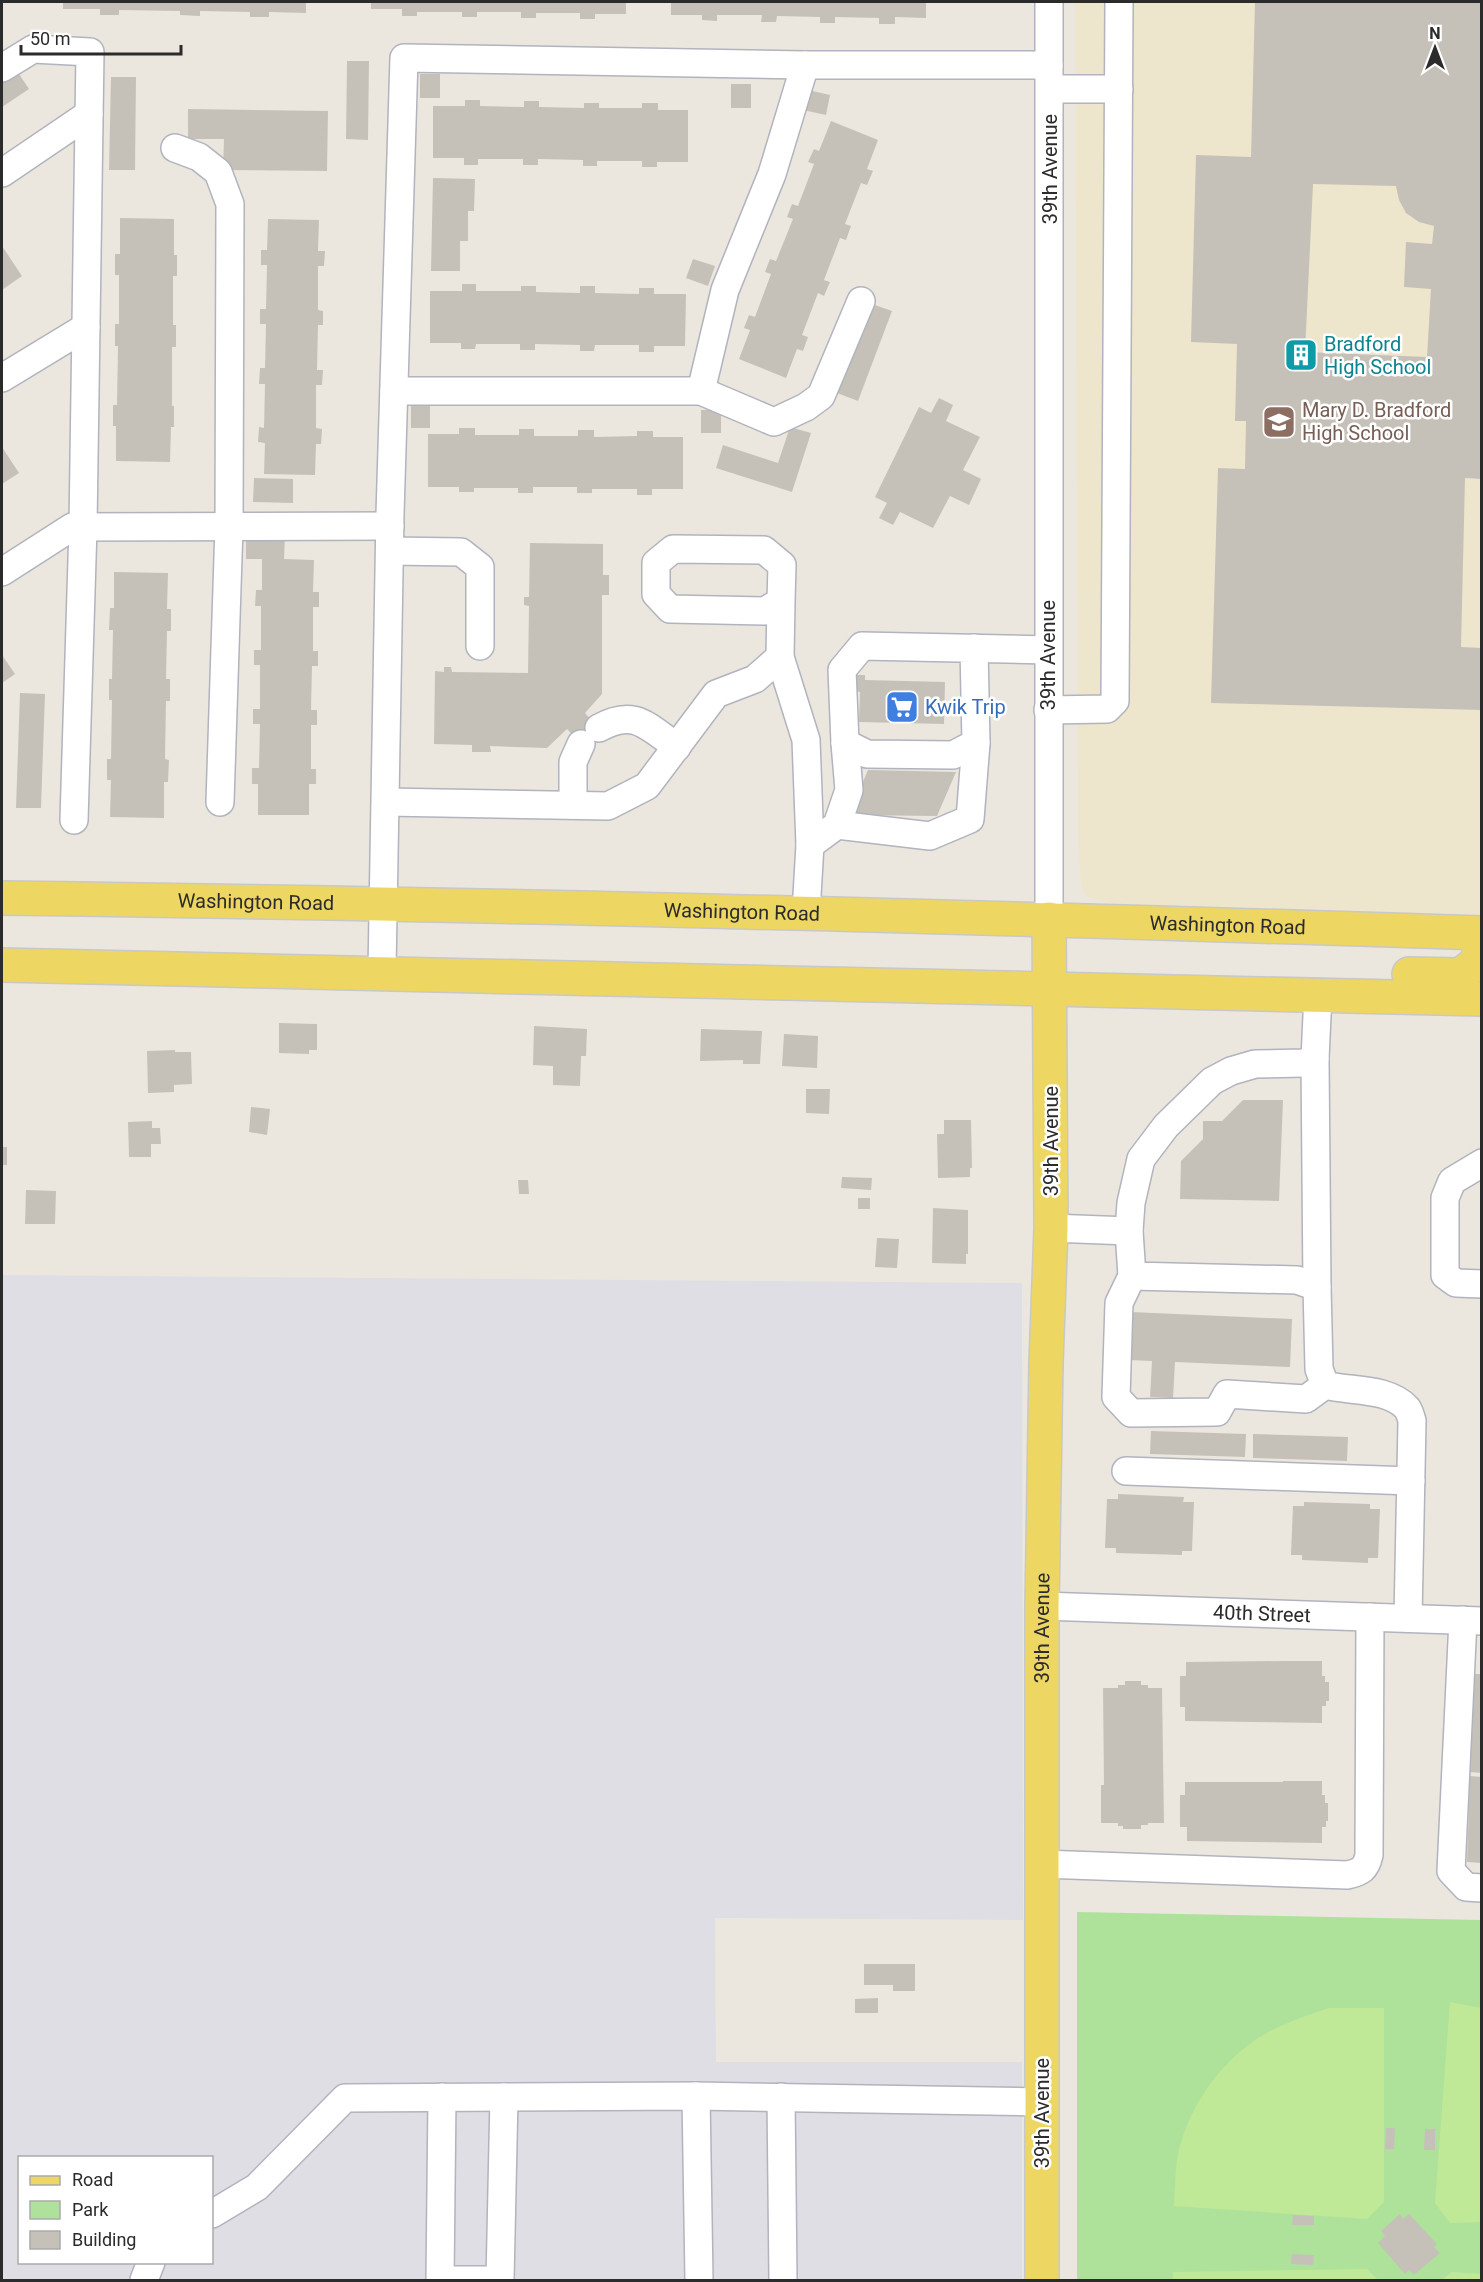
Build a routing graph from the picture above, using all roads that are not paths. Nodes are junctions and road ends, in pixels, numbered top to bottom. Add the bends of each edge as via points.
1 (1049, 2) edge
2 (1119, 2) edge
3 (805, 65) junction
4 (2, 68) edge
5 (1050, 77) junction
6 (1119, 89) junction
7 (89, 114) junction
8 (175, 148) dead end
9 (2, 173) edge
10 (861, 301) dead end
11 (86, 327) junction
12 (2, 378) edge
13 (394, 391) junction
14 (701, 391) junction
15 (229, 526) junction
16 (83, 527) junction
17 (390, 538) junction
18 (2, 572) edge
19 (780, 601) dead end
20 (480, 645) dead end
21 (974, 648) junction
22 (1048, 650) junction
23 (780, 657) junction
24 (1048, 710) junction
25 (845, 743) junction
26 (976, 743) junction
27 (677, 747) junction
28 (220, 802) dead end
29 (386, 802) junction
30 (573, 806) junction
31 (74, 820) dead end
32 (837, 825) junction
33 (810, 845) junction
34 (2, 897) edge
35 (385, 903) junction
36 (806, 912) junction
37 (1049, 919) junction
38 (1480, 933) edge
39 (2, 965) edge
40 (382, 971) junction
41 (1051, 986) junction
42 (1307, 994) junction
43 (1482, 999) edge
44 (1315, 1059) junction
45 (1482, 1163) edge
46 (1051, 1228) junction
47 (1129, 1231) junction
48 (1132, 1276) junction
49 (1482, 1284) edge
50 (1317, 1287) junction
51 (1325, 1385) junction
52 (1126, 1471) dead end
53 (1411, 1481) junction
54 (1042, 1606) junction
55 (1370, 1617) junction
56 (1408, 1618) junction
57 (1472, 1620) edge
58 (1042, 1864) junction
59 (1482, 1888) edge
60 (696, 2096) junction
61 (442, 2097) junction
62 (504, 2097) junction
63 (780, 2097) junction
64 (1042, 2102) junction
65 (213, 2213) edge
66 (151, 2264) edge
67 (144, 2280) edge
68 (699, 2280) edge
69 (783, 2280) edge
70 (1042, 2280) edge

1 - 5 street, 39th Avenue
2 - 6 street
3 - 5 street
3 - 13 street via 404,58
3 - 14 street via 772,174 725,290
4 - 7 street via 33,49 90,52
5 - 6 street
5 - 22 street, 39th Avenue
6 - 24 street via 1115,701 1107,709
7 - 9 street
7 - 11 street
8 - 15 street via 199,157 218,172 230,204
10 - 14 street via 821,396 806,407 774,422
11 - 12 street
11 - 16 street
13 - 14 street
13 - 17 street
15 - 16 street
15 - 17 street
15 - 28 street
16 - 18 street via 72,527
16 - 31 street
17 - 20 street via 461,552 480,567
17 - 29 street
19 - 23 street
21 - 22 street
21 - 25 street via 862,646 842,670
21 - 26 street
22 - 24 street, 39th Avenue
23 - 27 street via 755,679 716,694
23 - 33 street via 806,740
24 - 37 street, 39th Avenue
25 - 26 street via 867,754 954,755
25 - 32 street via 849,790
26 - 32 street via 970,819 930,836
27 - 30 street via 647,786 608,806
27 - 30 street via 639,721 612,720 590,736 573,762
29 - 30 street
29 - 35 street
32 - 33 street
33 - 36 street
34 - 35 main road, Washington Road
35 - 36 main road, Washington Road
35 - 40 street
36 - 37 main road, Washington Road
37 - 38 main road, Washington Road
37 - 41 main road, 39th Avenue
38 - 42 main road via 1479,960 1461,975 1349,974
39 - 40 main road
40 - 41 main road
41 - 42 main road
41 - 46 main road, 39th Avenue
42 - 43 main road
42 - 44 street
44 - 47 street via 1256,1064 1212,1081 1166,1126 1141,1159
44 - 50 street
45 - 49 street via 1452,1181 1445,1198 1444,1275 1456,1283
46 - 47 street
46 - 54 main road, 39th Avenue
47 - 48 street
48 - 50 street via 1297,1280
48 - 51 street via 1119,1303 1116,1397 1131,1413 1218,1412 1227,1394 1306,1399
50 - 51 street via 1319,1370
51 - 53 street via 1375,1392 1407,1409 1412,1421
52 - 53 street
53 - 56 street
54 - 55 street, 40th Street
54 - 58 main road, 39th Avenue
55 - 56 street, 40th Street
55 - 58 street via 1369,1855 1367,1866 1360,1872 1347,1875
56 - 57 street, 40th Street
57 - 59 street via 1451,1871 1466,1887
58 - 64 main road, 39th Avenue
60 - 62 street
60 - 63 street
60 - 68 street
61 - 62 street
61 - 62 street via 440,2280 500,2280
61 - 65 street via 345,2098 257,2187
63 - 64 street
63 - 69 street
64 - 70 main road, 39th Avenue
66 - 67 street

